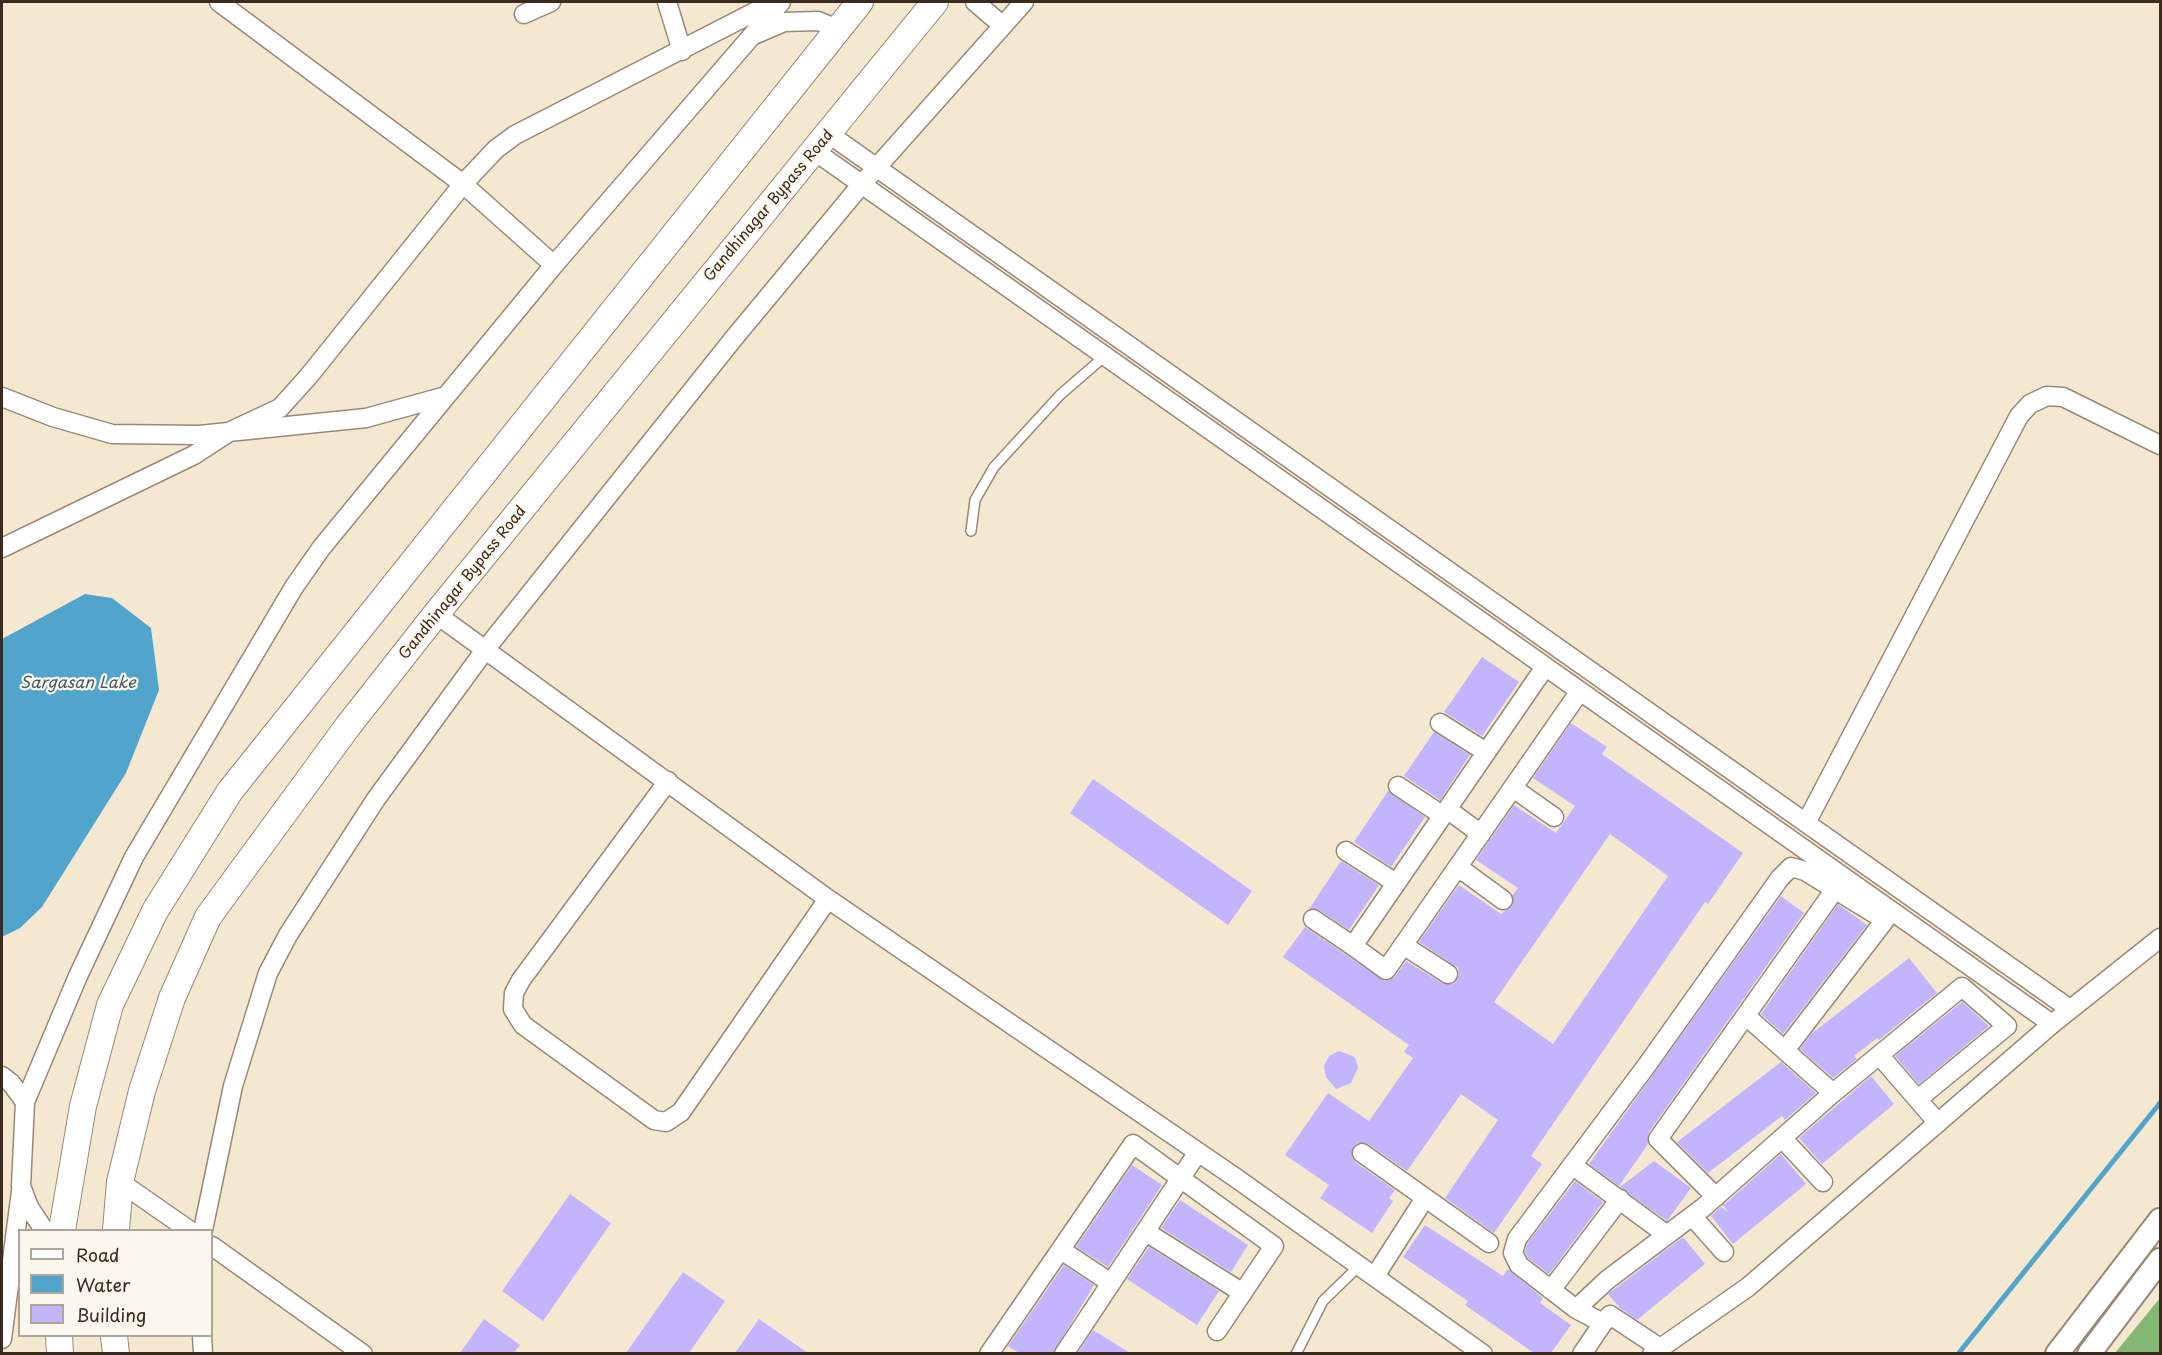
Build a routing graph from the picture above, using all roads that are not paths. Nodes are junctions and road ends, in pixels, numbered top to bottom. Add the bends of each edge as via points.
1 (219, 2) edge
2 (551, 2) edge
3 (667, 2) edge
4 (774, 2) edge
5 (781, 2) edge
6 (860, 2) edge
7 (935, 2) edge
8 (975, 2) edge
9 (1024, 2) edge
10 (524, 14) dead end
11 (1002, 25) junction
12 (838, 29) junction
13 (749, 37) junction
14 (682, 51) junction
15 (821, 142) junction
16 (877, 168) junction
17 (463, 184) junction
18 (861, 185) junction
19 (554, 265) junction
20 (1105, 356) junction
21 (446, 396) junction
22 (2, 397) edge
23 (231, 431) junction
24 (2160, 445) edge
25 (971, 531) dead end
26 (2, 547) edge
27 (436, 614) junction
28 (485, 650) junction
29 (1545, 668) junction
30 (1580, 691) junction
31 (1440, 723) dead end
32 (1486, 752) junction
33 (668, 781) junction
34 (1398, 786) dead end
35 (1513, 788) junction
36 (1444, 812) junction
37 (1554, 817) dead end
38 (1806, 824) junction
39 (1480, 834) junction
40 (1346, 851) dead end
41 (1458, 867) junction
42 (1396, 883) junction
43 (1839, 884) junction
44 (828, 899) junction
45 (1503, 900) dead end
46 (1313, 919) dead end
47 (2160, 938) edge
48 (1403, 945) junction
49 (1353, 946) junction
50 (1448, 974) dead end
51 (2070, 1009) junction
52 (1746, 1016) junction
53 (2052, 1024) junction
54 (1786, 1049) junction
55 (1880, 1056) junction
56 (2, 1076) edge
57 (1833, 1092) junction
58 (1918, 1099) junction
59 (25, 1102) junction
60 (1938, 1123) junction
61 (1782, 1138) junction
62 (1198, 1152) junction
63 (1362, 1153) dead end
64 (1572, 1165) junction
65 (1180, 1179) junction
66 (120, 1182) junction
67 (1822, 1182) dead end
68 (21, 1186) junction
69 (1716, 1197) junction
70 (1425, 1198) junction
71 (1620, 1199) junction
72 (1692, 1216) junction
73 (2160, 1220) edge
74 (43, 1229) edge
75 (62, 1229) edge
76 (117, 1229) edge
77 (188, 1229) edge
78 (203, 1229) edge
79 (1146, 1232) junction
80 (1667, 1235) junction
81 (1489, 1243) dead end
82 (213, 1247) edge
83 (1061, 1250) junction
84 (1724, 1252) dead end
85 (2160, 1260) edge
86 (1368, 1270) junction
87 (1112, 1282) junction
88 (1551, 1290) junction
89 (1243, 1293) junction
90 (1576, 1309) junction
91 (1603, 1323) junction
92 (1217, 1331) dead end
93 (59, 1337) edge
94 (114, 1337) edge
95 (202, 1337) edge
96 (2, 1339) edge
97 (1656, 1351) edge
98 (60, 1353) edge
99 (116, 1353) edge
100 (203, 1353) edge
101 (363, 1353) edge
102 (989, 1353) edge
103 (1064, 1353) edge
104 (1296, 1353) edge
105 (1483, 1353) edge
106 (1582, 1353) edge
107 (2057, 1353) edge
108 (2089, 1353) edge

1 - 17 street
2 - 10 street
3 - 14 street
4 - 14 street
5 - 13 street
6 - 12 main road
7 - 15 main road, Gandhinagar Bypass Road
8 - 11 street
9 - 11 street
11 - 16 street
12 - 13 street via 818,21 784,22
12 - 75 main road via 230,791 155,911 110,1005 83,1106
13 - 19 street
14 - 17 street via 515,135
15 - 16 street
15 - 18 street
15 - 27 main road, Gandhinagar Bypass Road
16 - 18 street
16 - 38 street
17 - 19 street
17 - 23 street via 301,385 279,408
18 - 20 street
18 - 28 street
19 - 21 street
20 - 25 lane via 1060,395 994,467 975,500
20 - 29 street
21 - 23 street via 366,418
21 - 59 street via 322,547 288,597 135,857 78,976
22 - 23 street via 112,434 199,435
23 - 26 street via 194,455
24 - 38 street via 2063,397 2047,396 2030,404 2019,416
27 - 28 street
27 - 66 main road, Gandhinagar Bypass Road via 208,917 169,1009 142,1091
28 - 33 street
28 - 78 street via 376,799 288,935 268,973 233,1086
29 - 30 street
29 - 32 street
30 - 35 street
30 - 43 street
31 - 32 street
32 - 36 street
33 - 44 street
33 - 44 street via 521,980 514,993 513,1009 523,1025 654,1120 666,1122 681,1112
34 - 36 street
35 - 37 street
35 - 39 street
36 - 39 street
36 - 42 street
38 - 51 street
39 - 41 street
40 - 42 street
41 - 45 street
41 - 48 street
42 - 49 street
43 - 52 street
43 - 53 street
43 - 54 street via 1885,920
43 - 64 street via 1791,867 1780,878
44 - 62 street
46 - 49 street
47 - 51 street
48 - 49 street via 1386,970
48 - 50 street
51 - 53 street
52 - 54 street
52 - 69 street via 1658,1139
53 - 60 street
54 - 57 street
55 - 57 street
55 - 58 street
55 - 58 street via 1962,987 2007,1026
56 - 59 street
57 - 61 street
58 - 60 street
59 - 68 street
60 - 97 street via 1748,1287
61 - 67 street
61 - 69 street
62 - 65 street
62 - 86 street
63 - 70 street
64 - 71 street
64 - 88 street via 1517,1239 1513,1253 1519,1265
65 - 79 street
65 - 83 street via 1133,1144
65 - 89 street via 1274,1246
66 - 76 main road, Gandhinagar Bypass Road
66 - 77 street
68 - 74 street via 28,1207
68 - 96 street
69 - 72 street
70 - 81 street
70 - 86 street
71 - 80 street
71 - 88 street
72 - 80 street
72 - 84 street
73 - 107 street
79 - 87 street
79 - 89 street
80 - 90 street
82 - 101 street
83 - 87 street
83 - 102 street
85 - 108 street
86 - 104 lane via 1323,1301
86 - 105 street
87 - 103 street
88 - 90 street
89 - 92 street
90 - 91 street
91 - 97 street via 1610,1315
91 - 106 street
93 - 98 main road
94 - 99 main road
95 - 100 street

